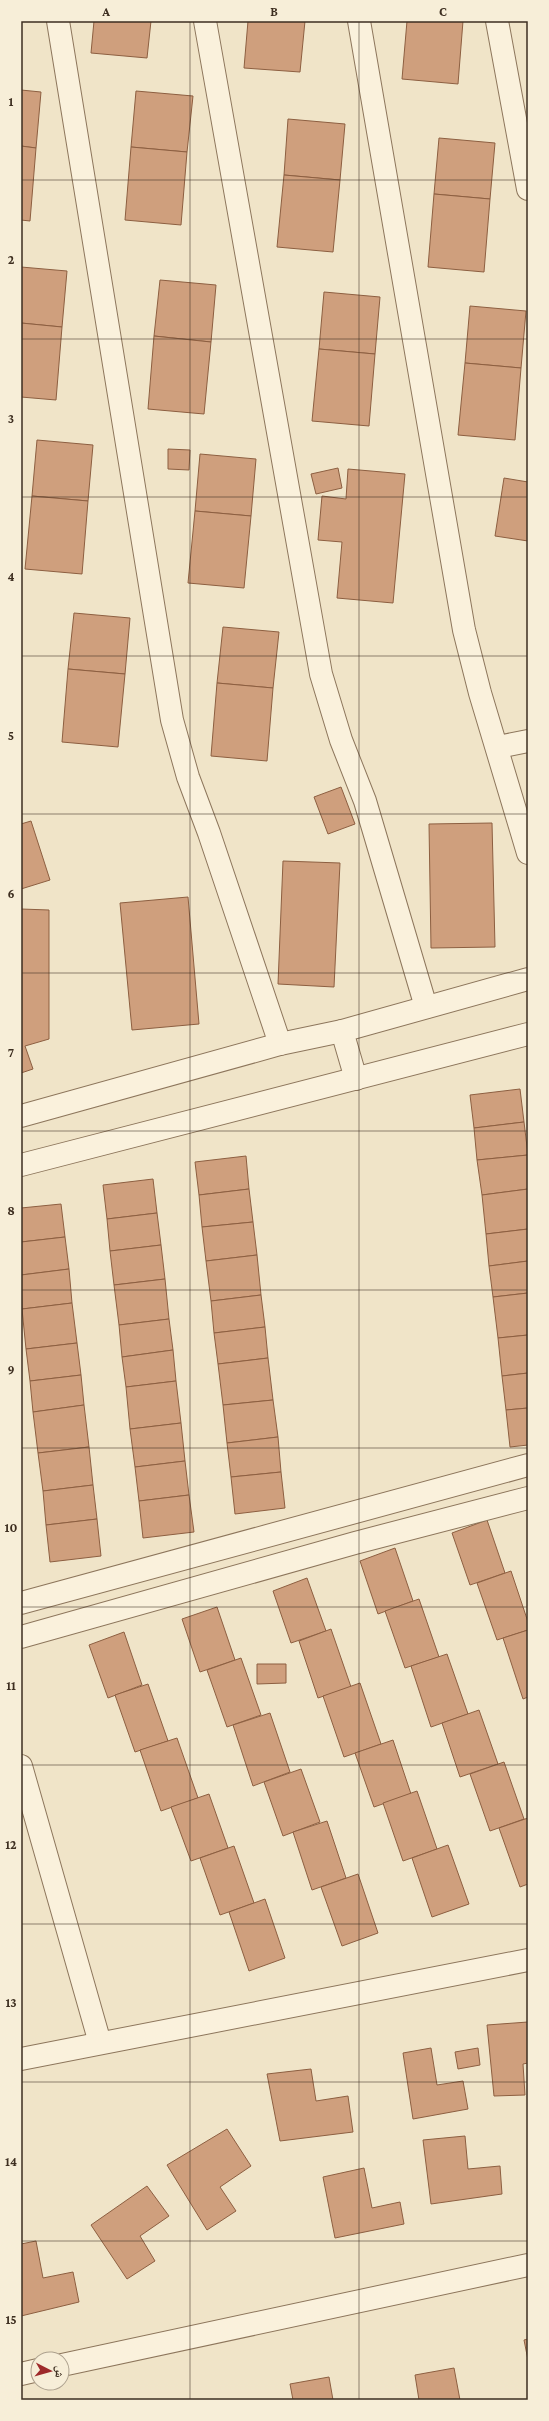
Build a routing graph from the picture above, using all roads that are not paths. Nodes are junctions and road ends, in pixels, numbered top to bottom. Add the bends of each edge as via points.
1 (58, 21) edge
2 (205, 21) edge
3 (359, 21) edge
4 (497, 21) edge
5 (528, 189) edge
6 (528, 741) edge
7 (498, 747) junction
8 (528, 852) edge
9 (528, 978) edge
10 (426, 1006) junction
11 (342, 1031) junction
12 (528, 1034) edge
13 (280, 1044) junction
14 (356, 1079) junction
15 (21, 1116) edge
16 (21, 1166) edge
17 (528, 1465) edge
18 (528, 1498) edge
19 (347, 1512) junction
20 (355, 1543) junction
21 (21, 1603) edge
22 (21, 1637) edge
23 (21, 1766) edge
24 (528, 1960) edge
25 (100, 2043) junction
26 (21, 2059) edge
27 (528, 2265) edge
28 (70, 2363) edge

1 - 13 street via 172,720 188,778
2 - 10 street via 321,674 341,740 365,801
3 - 7 street via 464,630 480,693
4 - 5 street
6 - 7 street
7 - 8 street
9 - 10 street
10 - 11 street
11 - 13 street
11 - 14 street
12 - 14 street
13 - 15 street
14 - 16 street
17 - 19 street
18 - 20 street
19 - 20 street
19 - 21 street
20 - 22 street
23 - 25 street
24 - 25 street
25 - 26 street
27 - 28 street

